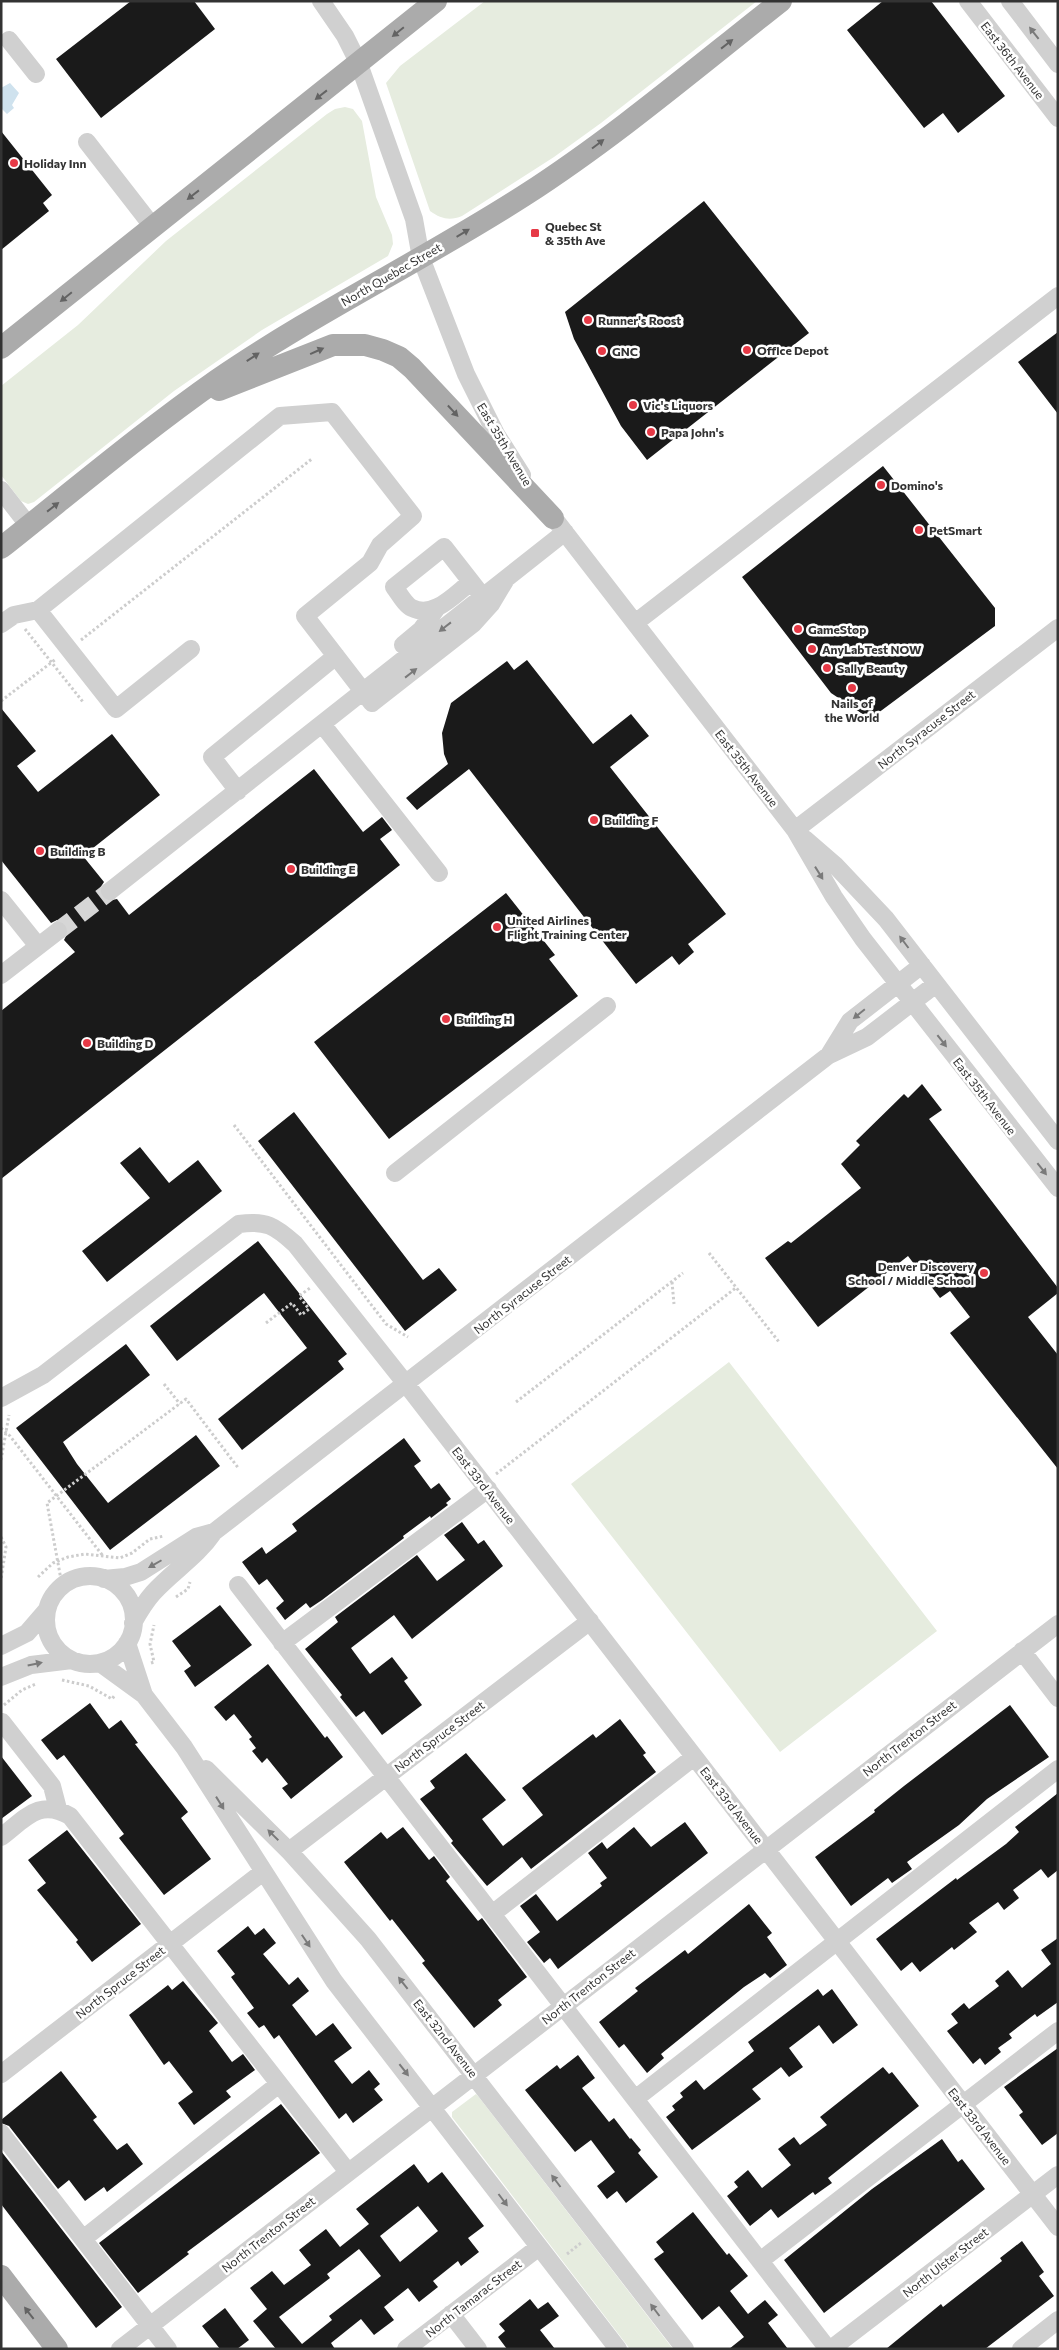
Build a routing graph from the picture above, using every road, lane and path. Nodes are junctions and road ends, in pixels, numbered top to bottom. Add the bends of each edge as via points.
1 (321, 1) edge
2 (436, 1) edge
3 (781, 1) edge
4 (968, 1) edge
5 (1010, 1) edge
6 (9, 40) dead end
7 (359, 64) junction
8 (1058, 64) edge
9 (36, 74) dead end
10 (1058, 118) edge
11 (87, 142) dead end
12 (153, 227) junction
13 (421, 258) junction
14 (1058, 296) edge
15 (1, 348) edge
16 (190, 400) junction
17 (313, 458) dead end
18 (1, 490) edge
19 (559, 525) junction
20 (29, 526) junction
21 (1, 548) edge
22 (506, 579) junction
23 (471, 582) junction
24 (483, 597) junction
25 (436, 609) junction
26 (38, 610) junction
27 (8, 619) edge
28 (635, 623) junction
29 (1058, 628) edge
30 (191, 649) dead end
31 (69, 650) junction
32 (336, 656) junction
33 (51, 663) junction
34 (364, 692) junction
35 (1, 701) edge
36 (83, 702) dead end
37 (322, 724) junction
38 (238, 790) junction
39 (795, 830) junction
40 (438, 873) dead end
41 (110, 891) tunnel mouth
42 (1, 900) edge
43 (58, 931) tunnel mouth
44 (38, 946) junction
45 (922, 965) junction
46 (1, 975) edge
47 (898, 984) junction
48 (936, 984) junction
49 (912, 1002) junction
50 (607, 1006) dead end
51 (829, 1055) junction
52 (234, 1125) dead end
53 (1058, 1141) edge
54 (395, 1172) dead end
55 (1058, 1188) edge
56 (710, 1253) dead end
57 (683, 1273) dead end
58 (322, 1278) junction
59 (672, 1282) junction
60 (737, 1287) junction
61 (674, 1304) dead end
62 (266, 1323) dead end
63 (408, 1337) dead end
64 (779, 1342) dead end
65 (164, 1384) dead end
66 (406, 1384) junction
67 (1, 1398) edge
68 (516, 1402) dead end
69 (180, 1404) junction
70 (9, 1415) dead end
71 (1, 1428) edge
72 (6, 1431) junction
73 (1, 1460) edge
74 (239, 1469) dead end
75 (485, 1486) junction
76 (56, 1496) junction
77 (214, 1532) junction
78 (1, 1537) edge
79 (150, 1539) dead end
80 (104, 1556) junction
81 (57, 1562) junction
82 (38, 1577) dead end
83 (1, 1579) edge
84 (104, 1579) junction
85 (62, 1585) junction
86 (238, 1586) dead end
87 (188, 1589) dead end
88 (172, 1600) dead end
89 (46, 1611) junction
90 (590, 1622) junction
91 (134, 1623) junction
92 (155, 1623) dead end
93 (1058, 1624) edge
94 (127, 1643) junction
95 (282, 1643) junction
96 (1, 1646) edge
97 (1022, 1651) junction
98 (72, 1660) junction
99 (100, 1663) junction
100 (144, 1667) dead end
101 (1, 1677) edge
102 (57, 1681) dead end
103 (41, 1682) dead end
104 (120, 1689) dead end
105 (144, 1695) junction
106 (1058, 1698) edge
107 (2, 1714) edge
108 (184, 1747) junction
109 (694, 1757) junction
110 (1058, 1769) edge
111 (386, 1777) junction
112 (58, 1810) junction
113 (1, 1837) edge
114 (766, 1849) junction
115 (289, 1851) junction
116 (263, 1872) junction
117 (492, 1914) junction
118 (837, 1941) junction
119 (170, 1944) junction
120 (563, 2006) junction
121 (1058, 2031) edge
122 (1, 2074) edge
123 (474, 2074) junction
124 (279, 2084) junction
125 (635, 2099) junction
126 (963, 2104) junction
127 (432, 2107) junction
128 (1, 2133) edge
129 (348, 2172) junction
130 (1058, 2175) edge
131 (1032, 2194) junction
132 (1058, 2227) edge
133 (84, 2239) junction
134 (587, 2239) dead end
135 (539, 2247) junction
136 (562, 2258) dead end
137 (760, 2261) junction
138 (1, 2276) edge
139 (451, 2314) junction
140 (1058, 2320) edge
141 (150, 2325) junction
142 (58, 2349) edge
143 (120, 2349) edge
144 (168, 2349) edge
145 (406, 2349) edge
146 (478, 2349) edge
147 (618, 2349) edge
148 (684, 2349) edge
149 (830, 2349) edge
150 (1021, 2349) edge

1 - 7 street, East 35th Avenue
2 -> 7 main road
13 -> 3 main road, North Quebec Street via 573,162
4 - 10 street, East 36th Avenue
8 -> 5 street
6 - 9 street
7 -> 12 main road
7 - 13 street, East 35th Avenue via 414,219
11 - 12 street
12 -> 15 main road
16 -> 13 main road, North Quebec Street via 295,330
13 - 19 street, East 35th Avenue via 448,331 483,409 512,460
14 - 28 street
16 -> 19 main road via 333,345 365,345 383,350 412,368
20 -> 16 main road, North Quebec Street
17 - 31 path
18 - 20 street
19 - 22 street
19 - 28 street, East 35th Avenue
20 - 21 main road, North Quebec Street
22 - 24 street
34 -> 22 street via 474,624
23 - 24 street
23 - 25 street
23 - 25 street via 444,547 394,587 410,608 422,611
24 -> 34 street
25 - 34 street
26 - 27 street
26 - 31 street
26 - 32 street via 280,416 332,412 413,516 380,545 370,563 305,616
27 - 33 path
28 - 39 street, East 35th Avenue
29 - 39 street, North Syracuse Street
30 - 31 street via 116,709
31 - 33 path
32 - 34 street
32 - 38 street via 212,757
33 - 35 path
33 - 36 path
34 - 37 street
37 - 38 street
37 - 40 street
38 - 41 street
45 -> 39 street, East 35th Avenue via 860,891
39 -> 47 street, East 35th Avenue via 834,897
42 - 44 street
43 - 44 street
44 - 46 street
45 - 47 street, North Syracuse Street
45 - 48 street, East 35th Avenue
47 - 49 street, East 35th Avenue
47 -> 51 street, North Syracuse Street via 850,1021
48 - 49 street, North Syracuse Street
48 - 53 street, East 35th Avenue
49 - 51 street, North Syracuse Street via 867,1037
49 -> 55 street, East 35th Avenue
50 - 54 street
51 - 66 street, North Syracuse Street
52 - 63 path via 386,1324
56 - 60 path
57 - 59 path
58 - 62 path via 299,1296 309,1308 301,1315 292,1303
58 - 66 street, East 33rd Avenue
58 - 67 street, East 33rd Avenue via 278,1228 258,1221 239,1224 43,1375
59 - 61 path
59 - 68 path
60 - 64 path
60 - 75 path
65 - 69 path
66 - 75 street, East 33rd Avenue
66 - 77 street, North Syracuse Street
69 - 74 path via 186,1400
69 - 76 path
70 - 72 path
71 - 72 path
72 - 73 path
72 - 76 path
75 - 90 street, East 33rd Avenue
75 - 95 street
76 - 80 path
76 - 81 path via 47,1504
77 -> 84 street, North Syracuse Street via 196,1537 141,1572
77 - 91 street, North Syracuse Street via 202,1549 154,1591
78 - 83 path via 6,1547
79 - 80 path via 120,1558
80 - 81 path via 85,1554
81 - 82 path
81 - 85 path
84 - 85 street via 90,1576 75,1578
84 - 91 street via 126,1596
85 - 89 street
86 - 95 street
87 - 88 path
89 - 96 street via 27,1633
89 - 98 street via 50,1640
90 - 109 street, East 33rd Avenue
90 - 111 street, North Spruce Street
91 - 94 street
92 - 100 path via 150,1644 154,1662
93 - 97 street, North Trenton Street
94 - 99 street via 112,1658
94 - 105 street, East 32nd Avenue
95 - 111 street
97 - 106 street
97 - 114 street, North Trenton Street
98 - 99 street
101 -> 98 street via 27,1666
99 - 105 street, East 32nd Avenue
102 - 104 path via 89,1686 112,1699
103 - 107 path via 22,1690
105 - 108 street, East 32nd Avenue
107 - 112 street via 52,1786
115 -> 108 street, East 32nd Avenue
108 -> 116 street, East 32nd Avenue
109 - 114 street, East 33rd Avenue
109 - 117 street
110 - 118 street
111 - 115 street, North Spruce Street
111 - 117 street
112 - 113 street via 44,1808
112 - 119 street via 70,1816
114 - 118 street, East 33rd Avenue
114 - 120 street, North Trenton Street
123 -> 115 street, East 32nd Avenue via 368,1939
116 - 119 street, North Spruce Street
116 -> 127 street, East 32nd Avenue via 334,1981
117 - 120 street
118 - 125 street
118 - 126 street, East 33rd Avenue
119 - 122 street, North Spruce Street
119 - 124 street
120 - 123 street, North Trenton Street
120 - 125 street
121 - 126 street
123 - 127 street, North Trenton Street
148 -> 123 street, East 32nd Avenue
124 - 129 street
124 - 133 street
125 - 137 street
126 - 131 street, East 33rd Avenue
126 - 137 street
127 - 129 street, North Trenton Street
127 -> 135 street, East 32nd Avenue
128 - 133 street
129 - 141 street, North Trenton Street
130 - 131 street, North Ulster Street
131 - 132 street, East 33rd Avenue
131 - 149 street, North Ulster Street
133 - 141 street
134 - 136 path
135 - 139 street, North Tamarac Street
135 - 147 street, East 32nd Avenue
137 - 149 street
142 -> 138 main road
139 - 145 street, North Tamarac Street
139 - 146 street
140 - 150 street
141 - 143 street, North Trenton Street
141 - 144 street

